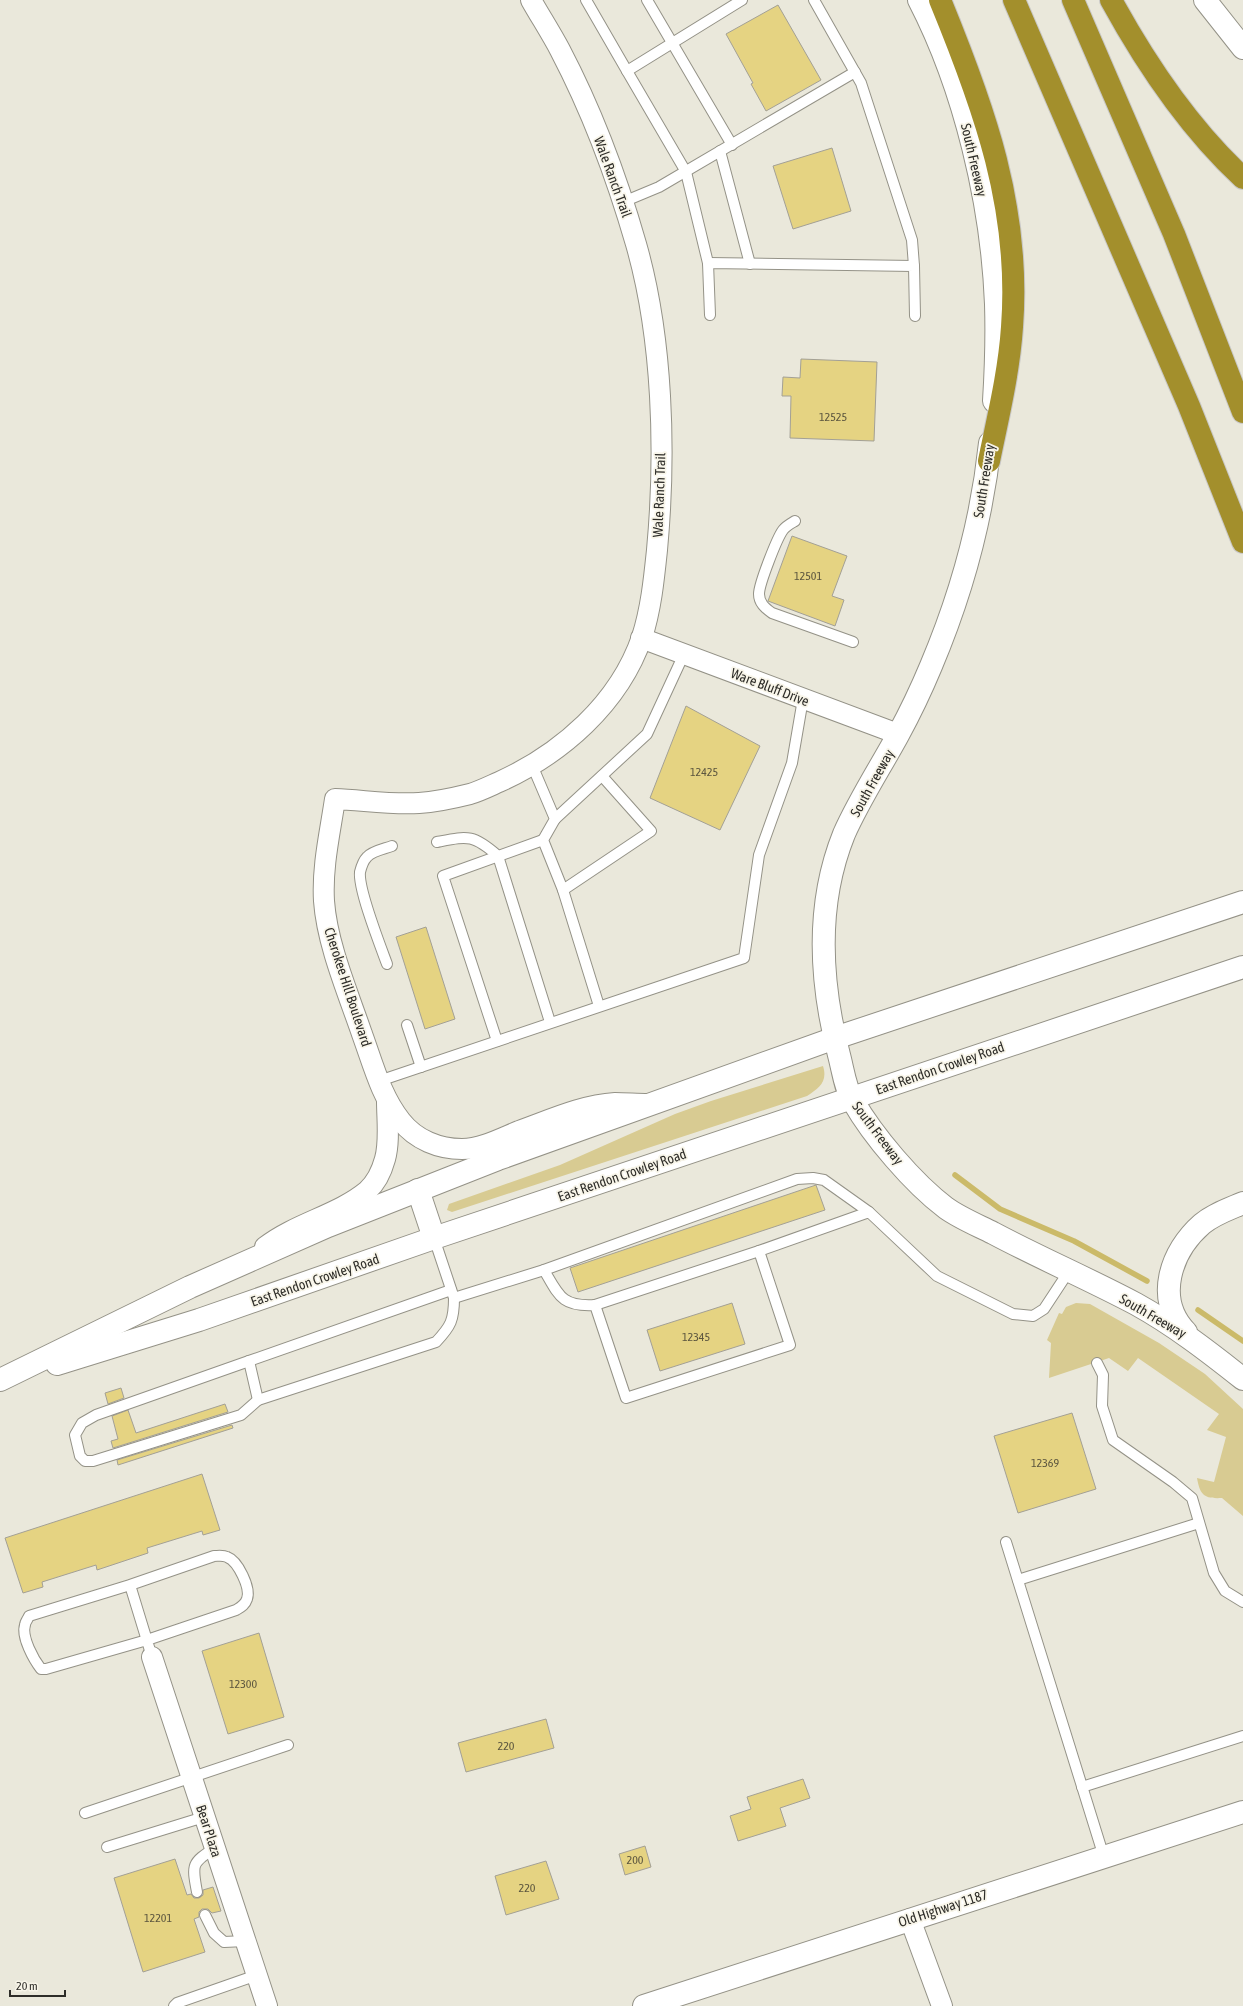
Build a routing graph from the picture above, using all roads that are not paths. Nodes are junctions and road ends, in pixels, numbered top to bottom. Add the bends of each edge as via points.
1 (531, 0) edge
2 (586, 0) edge
3 (647, 0) edge
4 (742, 0) edge
5 (814, 0) edge
6 (918, 0) edge
7 (940, 0) edge
8 (1014, 0) edge
9 (1073, 0) edge
10 (1111, 0) edge
11 (1205, 0) edge
12 (673, 43) junction
13 (1243, 48) edge
14 (627, 71) junction
15 (855, 72) junction
16 (732, 144) junction
17 (720, 151) junction
18 (686, 172) junction
19 (1243, 178) edge
20 (623, 202) junction
21 (708, 263) junction
22 (750, 264) junction
23 (914, 266) junction
24 (710, 315) dead end
25 (915, 316) dead end
26 (1243, 412) edge
27 (989, 461) junction
28 (795, 521) dead end
29 (1243, 542) edge
30 (641, 638) junction
31 (853, 642) dead end
32 (684, 654) junction
33 (803, 699) junction
34 (898, 734) junction
35 (532, 765) junction
36 (602, 776) junction
37 (335, 799) joint
38 (555, 819) junction
39 (543, 840) junction
40 (437, 842) dead end
41 (392, 846) dead end
42 (498, 856) junction
43 (563, 890) junction
44 (1243, 902) edge
45 (386, 964) dead end
46 (1243, 967) edge
47 (599, 1006) junction
48 (550, 1022) junction
49 (407, 1025) dead end
50 (835, 1038) junction
51 (497, 1041) junction
52 (421, 1066) junction
53 (380, 1081) junction
54 (851, 1098) junction
55 (387, 1101) junction
56 (650, 1104) junction
57 (418, 1190) junction
58 (1243, 1203) edge
59 (869, 1212) junction
60 (434, 1238) junction
61 (759, 1251) junction
62 (243, 1263) junction
63 (544, 1270) junction
64 (1069, 1271) junction
65 (453, 1294) junction
66 (595, 1305) junction
67 (1196, 1342) junction
68 (249, 1361) junction
69 (1097, 1363) dead end
70 (1243, 1379) edge
71 (0, 1381) edge
72 (258, 1400) junction
73 (1199, 1523) junction
74 (1006, 1542) dead end
75 (1018, 1580) junction
76 (130, 1585) junction
77 (1243, 1602) edge
78 (149, 1648) junction
79 (1243, 1736) edge
80 (288, 1745) dead end
81 (192, 1777) junction
82 (1082, 1787) junction
83 (1243, 1812) edge
84 (85, 1813) dead end
85 (204, 1817) junction
86 (107, 1847) dead end
87 (215, 1848) junction
88 (1104, 1857) junction
89 (197, 1892) dead end
90 (205, 1915) dead end
91 (910, 1919) junction
92 (246, 1941) junction
93 (257, 1975) junction
94 (174, 2006) edge
95 (267, 2006) edge
96 (644, 2006) edge
97 (942, 2006) edge

1 - 20 street, Wale Ranch Trail via 560,50 589,112
2 - 14 lane
3 - 12 lane
4 - 12 lane
5 - 15 lane
6 - 27 main road, South Freeway via 944,56 964,114 986,219 996,303 994,408
7 - 27 highway via 990,132 1010,236 1013,274 1012,327 1007,371
8 - 29 highway via 1189,406
9 - 26 highway via 1174,234
10 - 19 highway via 1150,64 1190,121
11 - 13 main road
12 - 14 lane
12 - 16 lane
14 - 18 lane
15 - 16 lane
15 - 23 lane via 861,83 912,240
16 - 17 lane
17 - 18 lane
17 - 22 lane
18 - 20 lane
18 - 21 lane
20 - 30 street, Wale Ranch Trail via 637,246 652,314 662,424 659,526 653,592
21 - 22 lane
21 - 24 lane
22 - 23 lane
23 - 25 lane
27 - 34 main road, South Freeway via 972,546 955,603 932,663
28 - 31 lane via 780,535 760,584 760,601 772,613
30 - 32 street, Ware Bluff Drive
30 - 35 street, Wale Ranch Trail via 622,678 598,713 564,743
32 - 33 street, Ware Bluff Drive
32 - 36 lane via 647,734
33 - 34 street, Ware Bluff Drive
33 - 47 lane via 792,763 759,854 744,958
34 - 50 main road, South Freeway via 847,828 832,871 825,906 822,945 824,982
35 - 37 street, Wale Ranch Trail via 472,793 419,803
35 - 38 lane
36 - 38 lane
36 - 43 lane via 651,831
37 - 53 street, Cherokee Hill Boulevard via 323,875 324,903 331,939
38 - 39 lane
39 - 42 lane
39 - 43 lane
40 - 42 lane via 473,838
41 - 45 lane via 367,857 360,870 360,880
42 - 48 lane
42 - 51 lane via 443,876
43 - 47 lane
44 - 50 main road, East Rendon Crowley Road
46 - 54 main road, East Rendon Crowley Road
47 - 48 lane
48 - 51 lane
49 - 52 lane
50 - 54 main road, South Freeway
50 - 56 main road, East Rendon Crowley Road
51 - 52 lane
52 - 53 lane
53 - 55 street, Cherokee Hill Boulevard
54 - 60 main road, East Rendon Crowley Road
54 - 64 main road, South Freeway via 878,1137 918,1184 947,1209
55 - 56 street, Cherokee Hill Boulevard via 402,1123 423,1140 444,1148 465,1149 591,1107 614,1103
55 - 62 street, Cherokee Hill Boulevard via 388,1139 385,1159 380,1174 368,1190 348,1203 284,1234
56 - 57 main road, East Rendon Crowley Road
57 - 60 main road
57 - 62 main road, East Rendon Crowley Road
58 - 67 main road via 1223,1211 1202,1225 1182,1249 1171,1274 1168,1290 1170,1306 1182,1328
59 - 61 lane
59 - 63 lane via 824,1180 797,1179
59 - 64 lane via 937,1276 1013,1314 1032,1316 1039,1313
60 - 65 lane
60 - 71 main road, East Rendon Crowley Road via 199,1320
61 - 66 lane
61 - 66 lane via 790,1345 626,1398
62 - 71 main road, East Rendon Crowley Road
63 - 65 lane
63 - 66 lane via 562,1299 581,1306
64 - 67 main road, South Freeway via 1138,1305
65 - 68 lane
65 - 72 lane via 454,1315 449,1328 436,1342
67 - 70 main road, South Freeway
68 - 72 lane
68 - 72 lane via 96,1415 82,1423 75,1435 77,1448 85,1461 93,1461 241,1415
69 - 73 lane via 1103,1375 1102,1406 1113,1440 1192,1498
73 - 75 lane
73 - 77 lane via 1214,1573 1225,1591
74 - 75 lane
75 - 82 lane
76 - 78 lane
76 - 78 lane via 214,1556 226,1556 240,1570 248,1590 248,1599 243,1606
76 - 78 lane via 29,1616 24,1626 25,1637 41,1669
78 - 81 street, Bear Plaza
79 - 82 lane
80 - 81 lane
81 - 84 lane
81 - 85 street, Bear Plaza
82 - 88 lane
83 - 88 main road, Old Highway 1187
85 - 86 lane
85 - 87 street, Bear Plaza
87 - 89 lane via 201,1856 193,1871
87 - 92 street, Bear Plaza
88 - 91 main road, Old Highway 1187
90 - 92 lane via 214,1933 224,1942
91 - 96 main road, Old Highway 1187
91 - 97 street
92 - 93 street, Bear Plaza
93 - 94 lane
93 - 95 street, Bear Plaza

